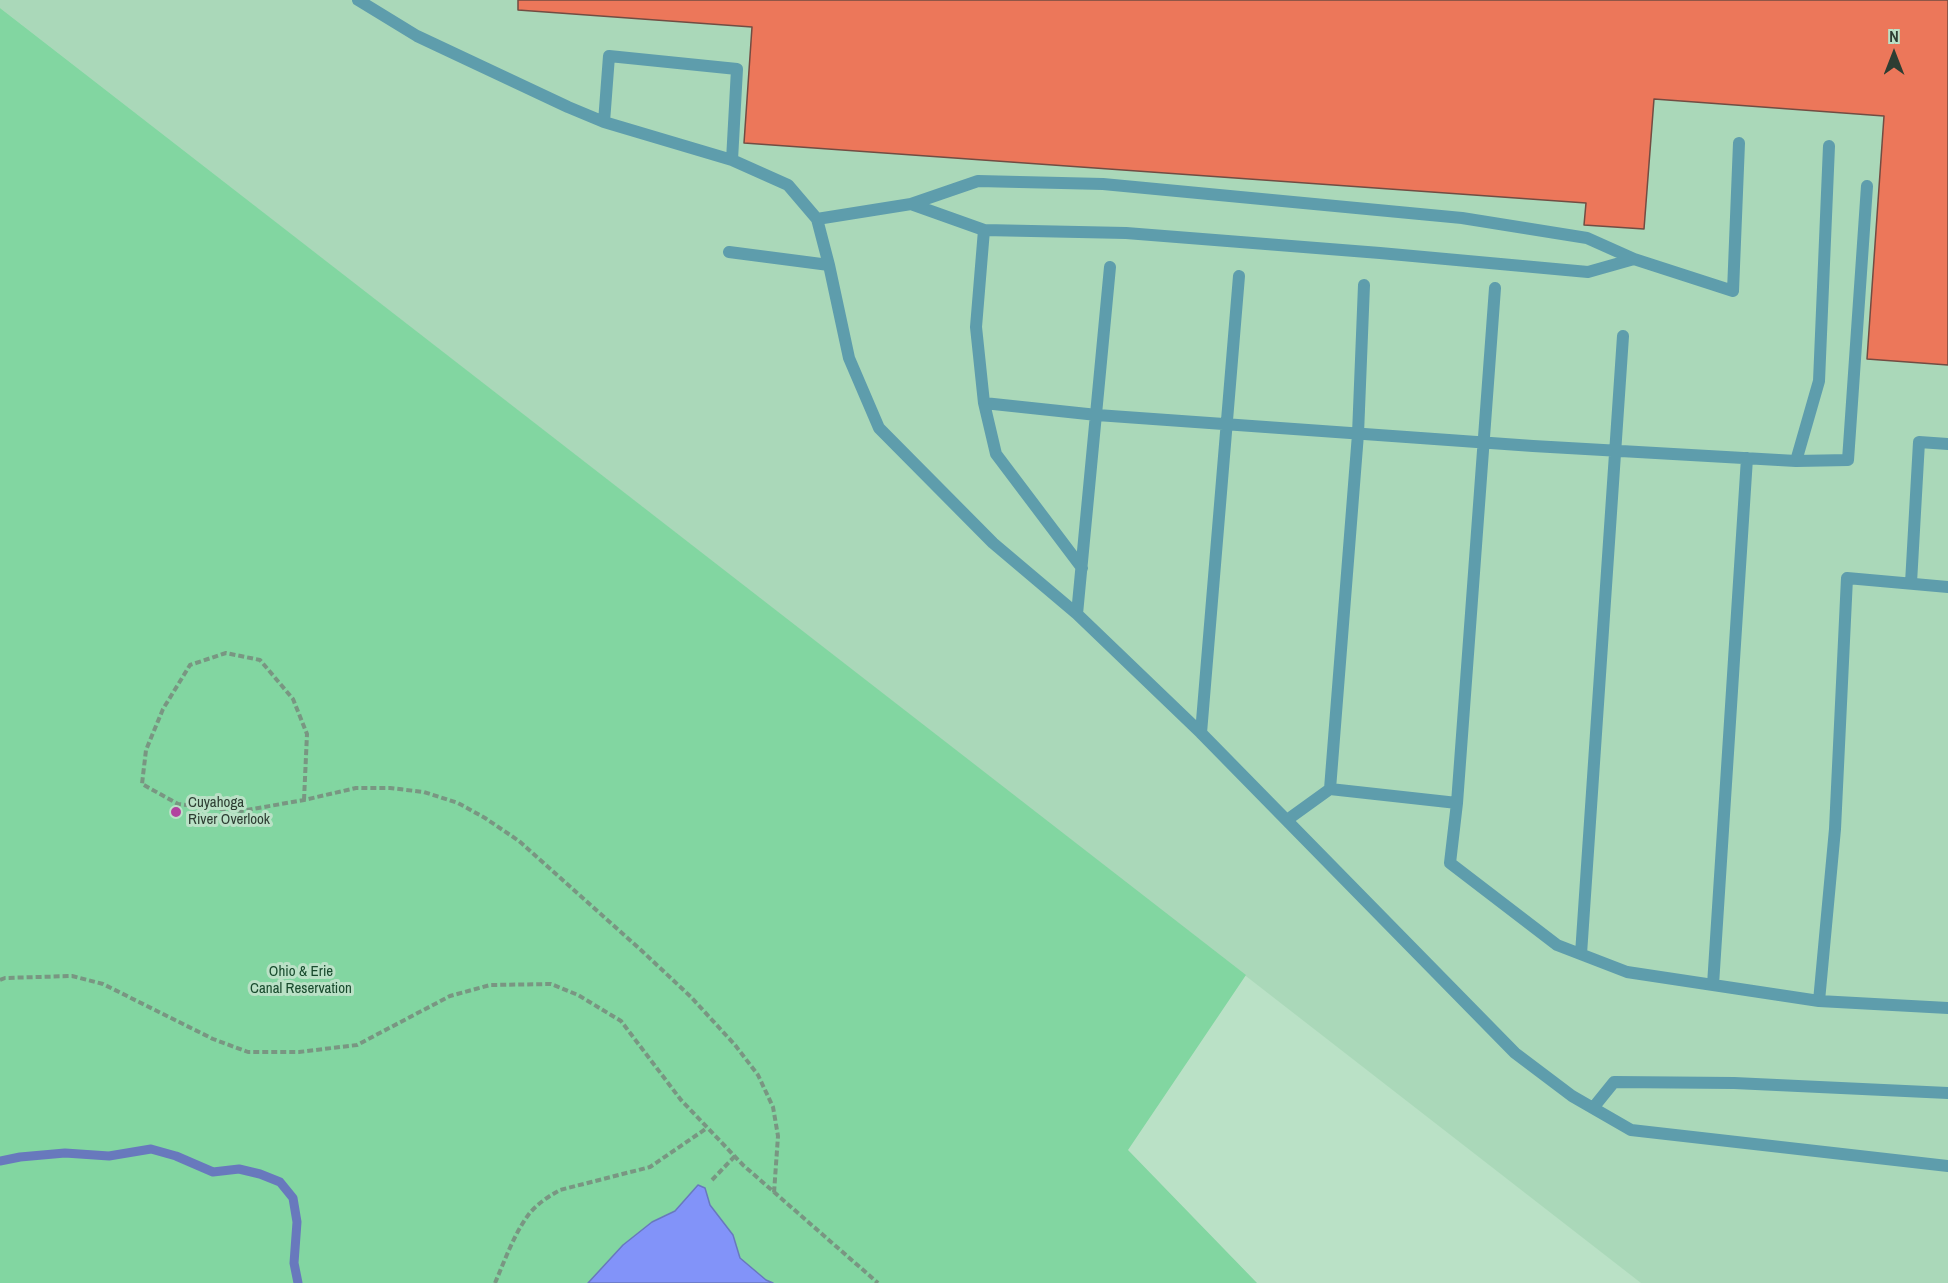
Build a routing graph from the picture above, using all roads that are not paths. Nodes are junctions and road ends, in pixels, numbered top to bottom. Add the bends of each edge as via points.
1 (358, 0) edge
2 (604, 122) junction
3 (1739, 142) dead end
4 (1829, 146) dead end
5 (732, 160) junction
6 (1867, 186) dead end
7 (911, 204) junction
8 (817, 219) junction
9 (984, 230) junction
10 (729, 252) dead end
11 (1634, 259) junction
12 (829, 265) junction
13 (1110, 267) dead end
14 (1239, 276) dead end
15 (1364, 285) dead end
16 (1495, 288) dead end
17 (1623, 336) dead end
18 (984, 403) junction
19 (1097, 415) junction
20 (1228, 423) junction
21 (1358, 434) junction
22 (1483, 441) junction
23 (1948, 444) edge
24 (1616, 450) junction
25 (1748, 458) junction
26 (1796, 461) junction
27 (1082, 568) junction
28 (1911, 584) junction
29 (1948, 587) edge
30 (1077, 614) junction
31 (1201, 733) junction
32 (1330, 789) junction
33 (1457, 803) junction
34 (1287, 820) junction
35 (1581, 954) junction
36 (1713, 985) junction
37 (1820, 1001) junction
38 (1948, 1008) edge
39 (1948, 1093) edge
40 (1593, 1108) junction
41 (1948, 1166) edge

1 - 2 lane via 417,36
2 - 5 lane
2 - 5 lane via 609,56 737,69
3 - 11 lane via 1733,291
4 - 26 lane via 1819,381
5 - 8 lane via 788,185
6 - 26 lane via 1848,460
7 - 8 lane
7 - 9 lane
7 - 11 lane via 978,181 1103,184 1462,218 1587,238
8 - 12 lane
9 - 11 lane via 1126,233 1588,272
9 - 18 lane via 976,327
10 - 12 lane
12 - 30 lane via 849,358 879,428 993,543
13 - 19 lane
14 - 20 lane
15 - 21 lane
16 - 22 lane
17 - 24 lane
18 - 19 lane
18 - 27 lane via 996,454
19 - 20 lane
19 - 27 lane
20 - 21 lane
20 - 31 lane
21 - 22 lane
21 - 32 lane
22 - 24 lane
22 - 33 lane
23 - 28 lane via 1919,442
24 - 25 lane
24 - 35 lane
25 - 26 lane
25 - 36 lane
27 - 30 lane
28 - 29 lane
28 - 37 lane via 1847,578 1835,829
30 - 31 lane
31 - 34 lane
32 - 33 lane
32 - 34 lane
33 - 35 lane via 1449,863 1557,945
34 - 40 lane via 1515,1053
35 - 36 lane via 1627,972
36 - 37 lane
37 - 38 lane
39 - 40 lane via 1614,1082
40 - 41 lane via 1631,1130

